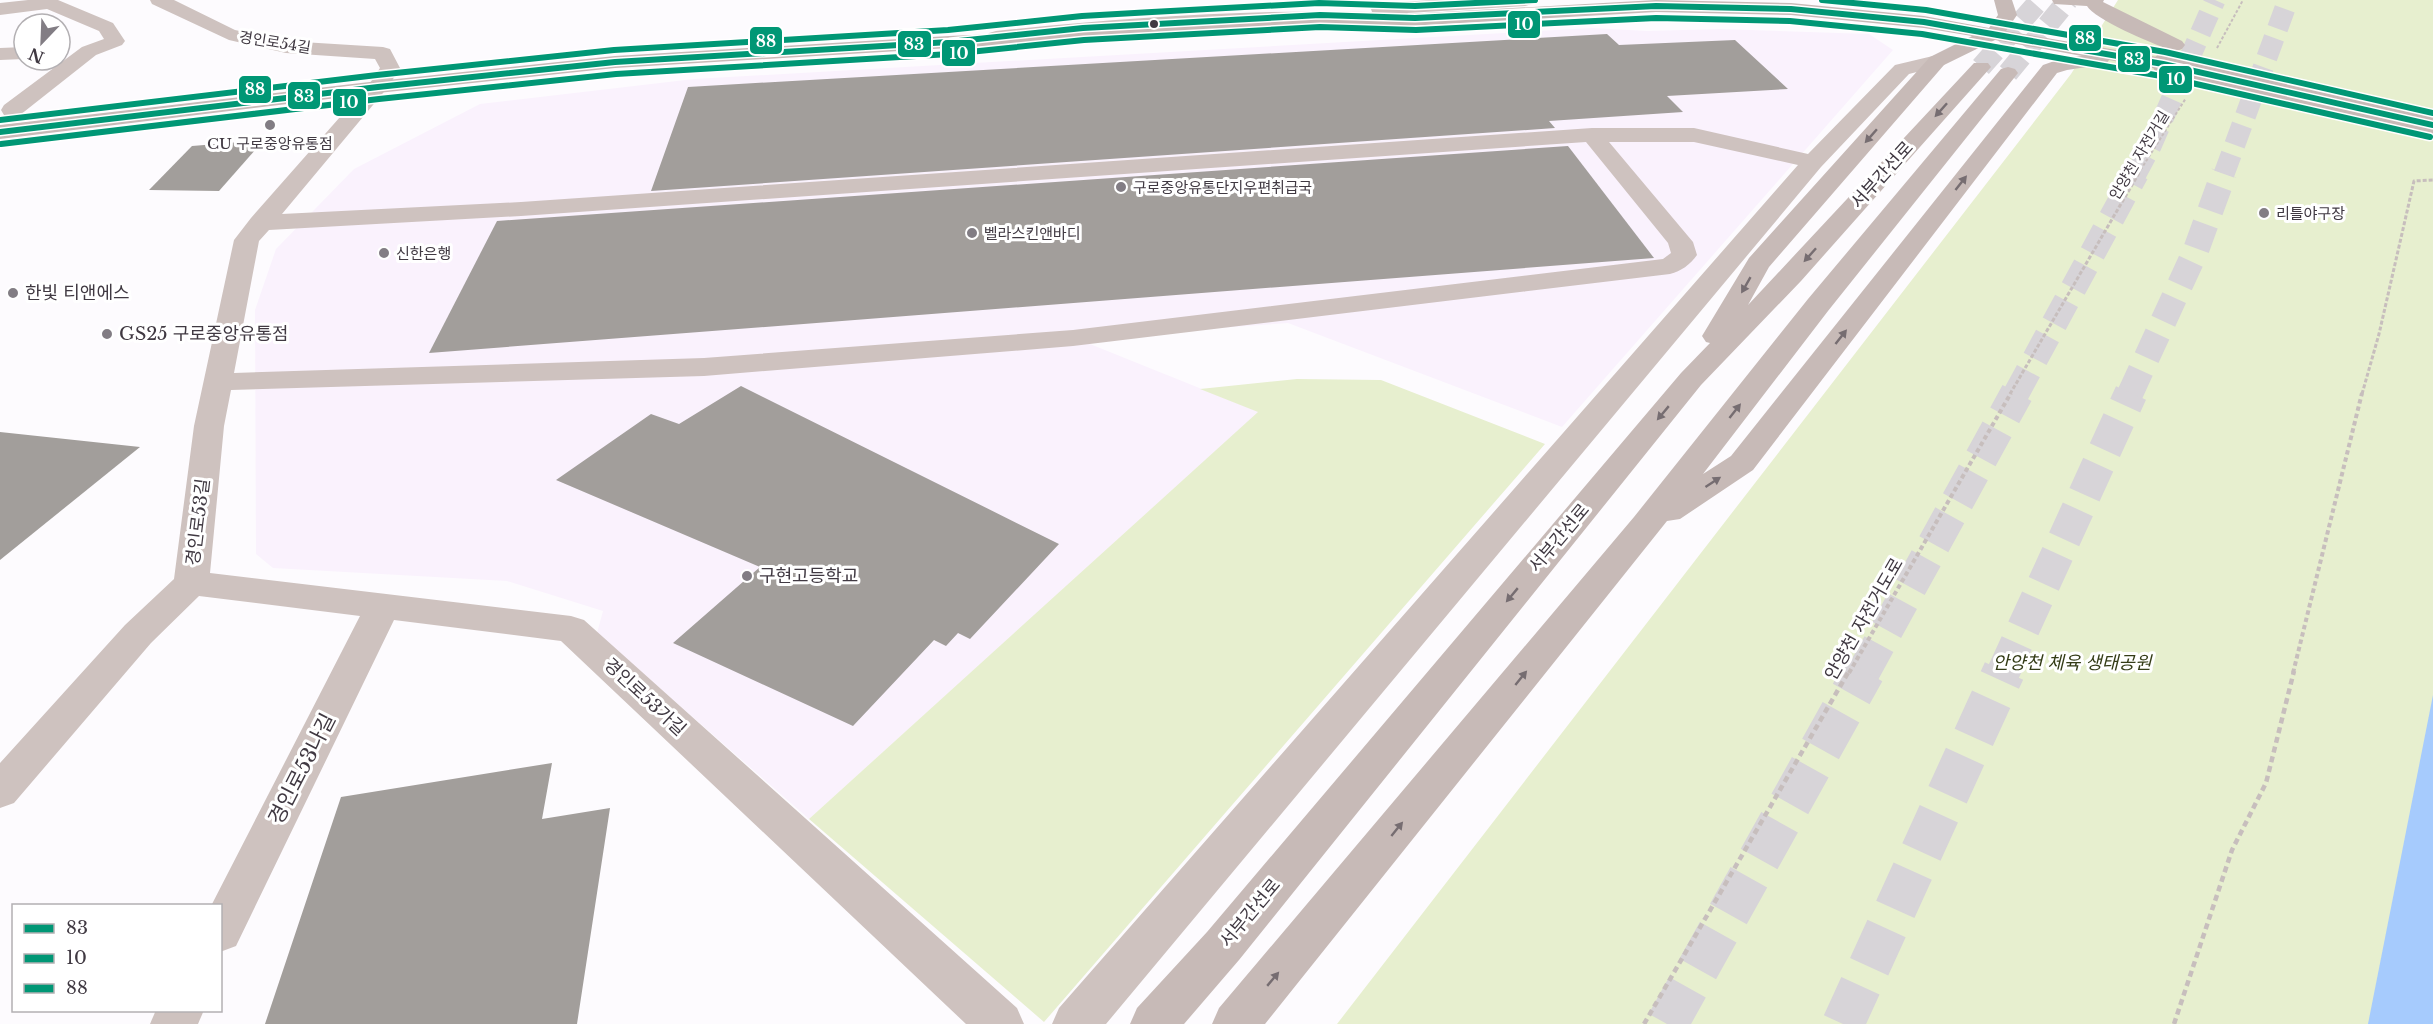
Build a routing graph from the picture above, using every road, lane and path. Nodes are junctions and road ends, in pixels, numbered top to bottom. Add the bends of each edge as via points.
1 (159, 0) edge
2 (1422, 0) edge
3 (1525, 0) edge
4 (1880, 0) edge
5 (2061, 0) edge
6 (2243, 0) edge
7 (2098, 2) edge
8 (2006, 7) edge
9 (0, 9) edge
10 (1856, 14) junction
11 (1096, 19) junction
12 (2078, 26) junction
13 (1995, 33) junction
14 (2061, 44) junction
15 (89, 51) junction
16 (72, 52) edge
17 (2169, 55) junction
18 (2212, 57) dead end
19 (1937, 61) junction
20 (384, 77) junction
21 (2041, 80) junction
22 (2189, 94) dead end
23 (2433, 101) edge
24 (4, 115) edge
25 (76, 122) junction
26 (2433, 125) edge
27 (0, 132) edge
28 (1592, 135) junction
29 (0, 139) edge
30 (1813, 162) junction
31 (2433, 180) edge
32 (260, 223) junction
33 (2108, 228) joint
34 (1691, 379) junction
35 (218, 382) junction
36 (1646, 525) junction
37 (191, 583) junction
38 (383, 606) junction
39 (0, 791) edge
40 (222, 928) edge
41 (1000, 1024) edge
42 (1076, 1024) edge
43 (1154, 1024) edge
44 (1236, 1024) edge
45 (1644, 1024) edge
46 (2174, 1024) edge

1 - 20 street, 경인로54길 via 229,34 286,47 383,53
2 - 11 main road
3 - 11 street
4 - 8 main road
5 - 7 main road
6 - 18 path
7 - 12 main road
7 - 17 main road via 2109,14
8 - 12 main road
8 - 13 main road
9 - 15 street via 49,3 106,27 115,41
10 - 13 main road
10 - 19 main road via 1899,29
10 - 20 main road via 1656,6 949,42
11 - 20 main road via 626,43
12 - 14 main road
12 - 17 main road
13 - 14 main road
13 - 19 main road
14 - 17 main road
15 - 16 street
15 - 24 street
17 - 21 main road via 2078,61 2050,69
17 - 23 main road
17 - 26 main road, bridge
19 - 21 main road via 1957,58 2000,62
19 - 30 street via 1902,69
19 -> 34 main road via 1758,264
20 - 24 main road
20 - 25 main road
20 - 32 street, 경인로53길
36 -> 21 main road via 1742,463
22 - 33 path, 안양천 자전거길
25 - 27 main road
25 - 29 main road
28 - 30 street via 1694,135
28 - 32 street via 533,208
28 - 35 street via 1680,242 1684,255 1670,266 1073,338 704,367
30 - 42 street
31 - 46 path via 2414,181 2266,783 2232,850
32 - 35 street, 경인로53길 via 247,240
33 - 45 path, 안양천 자전거도로
36 -> 34 main road, 서부간선로 via 1994,70
34 -> 43 main road, 서부간선로 via 1223,946
35 - 37 street, 경인로53길 via 209,426
44 -> 36 main road, 서부간선로
37 - 38 street, 경인로53가길
37 - 39 street, 경인로53길 via 138,634
38 - 40 street, 경인로53나길
38 - 41 street, 경인로53가길 via 571,629

